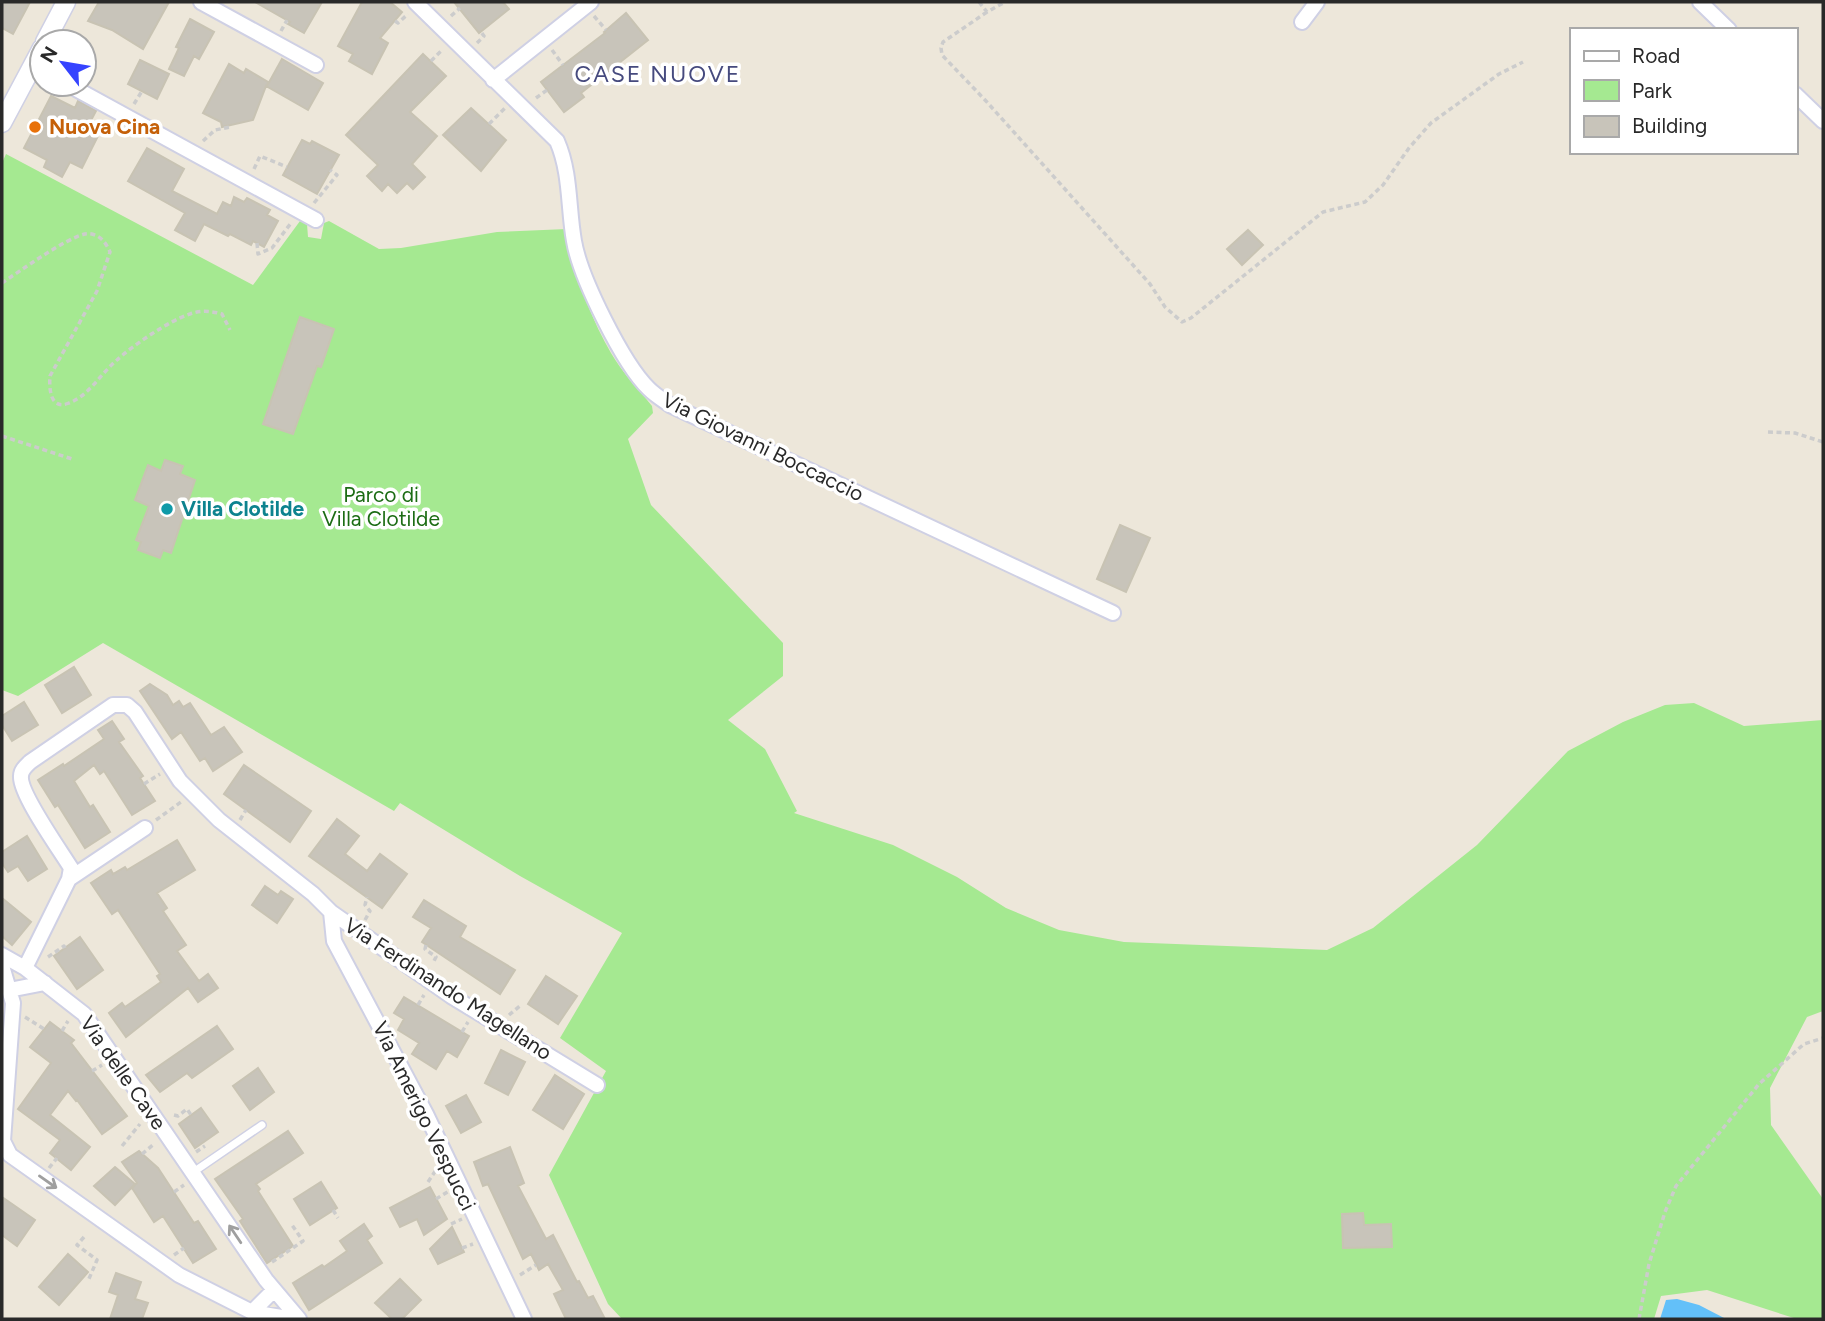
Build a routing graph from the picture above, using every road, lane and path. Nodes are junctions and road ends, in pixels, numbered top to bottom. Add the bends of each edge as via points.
1 (66, 2) edge
2 (201, 2) edge
3 (979, 2) edge
4 (1005, 2) edge
5 (1317, 2) edge
6 (1700, 2) edge
7 (460, 8) dead end
8 (592, 8) edge
9 (412, 9) edge
10 (987, 12) junction
11 (450, 18) dead end
12 (395, 21) dead end
13 (1303, 22) dead end
14 (52, 28) edge
15 (1727, 28) edge
16 (606, 30) dead end
17 (481, 32) dead end
18 (446, 46) dead end
19 (473, 47) dead end
20 (551, 49) dead end
21 (431, 61) dead end
22 (1523, 62) dead end
23 (316, 65) dead end
24 (564, 65) dead end
25 (493, 80) junction
26 (28, 82) edge
27 (547, 90) dead end
28 (142, 91) dead end
29 (1797, 96) edge
30 (94, 98) edge
31 (532, 102) dead end
32 (507, 105) dead end
33 (132, 108) dead end
34 (1823, 121) edge
35 (2, 123) edge
36 (489, 124) dead end
37 (230, 127) dead end
38 (202, 143) dead end
39 (287, 167) dead end
40 (252, 169) dead end
41 (330, 170) dead end
42 (314, 212) joint
43 (295, 219) dead end
44 (257, 243) dead end
45 (2, 283) edge
46 (230, 330) dead end
47 (1768, 432) dead end
48 (2, 436) edge
49 (1823, 442) edge
50 (72, 459) dead end
51 (1113, 613) dead end
52 (163, 773) dead end
53 (144, 784) dead end
54 (183, 801) dead end
55 (246, 810) dead end
56 (239, 821) dead end
57 (145, 828) joint
58 (69, 879) junction
59 (367, 897) dead end
60 (331, 912) junction
61 (364, 922) dead end
62 (426, 945) dead end
63 (2, 955) edge
64 (436, 957) dead end
65 (2, 966) edge
66 (25, 968) junction
67 (45, 983) junction
68 (9, 990) junction
69 (427, 991) dead end
70 (418, 1005) dead end
71 (521, 1005) dead end
72 (21, 1014) dead end
73 (506, 1019) dead end
74 (70, 1020) dead end
75 (470, 1020) dead end
76 (44, 1029) dead end
77 (61, 1031) dead end
78 (462, 1032) dead end
79 (1823, 1038) edge
80 (597, 1085) dead end
81 (174, 1115) dead end
82 (191, 1115) dead end
83 (144, 1119) dead end
84 (262, 1125) dead end
85 (158, 1141) dead end
86 (122, 1146) dead end
87 (6, 1151) edge
88 (142, 1154) dead end
89 (440, 1166) dead end
90 (189, 1178) junction
91 (428, 1182) dead end
92 (451, 1190) dead end
93 (174, 1192) dead end
94 (436, 1199) dead end
95 (333, 1210) dead end
96 (338, 1218) dead end
97 (464, 1218) dead end
98 (451, 1224) dead end
99 (292, 1225) dead end
100 (84, 1237) dead end
101 (475, 1243) dead end
102 (184, 1248) dead end
103 (462, 1248) dead end
104 (173, 1256) dead end
105 (536, 1265) dead end
106 (267, 1266) dead end
107 (514, 1278) dead end
108 (88, 1280) dead end
109 (274, 1290) junction
110 (252, 1312) junction
111 (293, 1319) edge
112 (299, 1319) edge
113 (524, 1319) edge
114 (1639, 1319) edge

1 - 14 street
2 - 23 street
3 - 10 path
4 - 10 path
5 - 13 street
6 - 15 street
7 - 11 path
8 - 16 path
8 - 25 street
9 - 12 path
9 - 25 street, Via Giovanni Boccaccio
10 - 22 path via 943,42 942,55 1182,322 1323,212 1365,202 1431,123
17 - 19 path via 484,36
18 - 21 path
20 - 24 path
25 - 51 street, Via Giovanni Boccaccio via 557,141 569,184 577,259 594,299 649,390 670,405
26 - 35 street
27 - 31 path
28 - 33 path
29 - 34 street
30 - 42 street
32 - 36 path
37 - 38 path via 215,130
39 - 40 path via 260,156
41 - 42 path via 337,175
43 - 44 path via 272,248 258,254
45 - 46 path via 87,234 106,242 110,252 97,291 50,376 48,390 60,405 93,387 117,359 190,314 209,310 222,314
47 - 49 path via 1795,433
48 - 50 path
52 - 53 path
54 - 57 path
55 - 56 path
57 - 58 street
58 - 60 street, Via Ferdinando Magellano via 71,868 23,791 21,776 30,762 113,705 127,705 180,781 219,820
58 - 66 street
59 - 61 path via 365,905 370,911
60 - 80 street, Via Ferdinando Magellano via 451,996
60 - 113 street, Via Amerigo Vespucci via 334,942 426,1114
62 - 64 path
63 - 66 street, Via delle Cave
65 - 68 street
66 - 67 street, Via delle Cave
67 - 68 street
67 - 90 street, Via delle Cave via 84,1014
68 - 87 street via 13,1027 3,1142
69 - 70 path
71 - 73 path
72 - 76 path
74 - 77 path
75 - 78 path
79 - 114 path via 1804,1044 1759,1084 1676,1186 1649,1264
81 - 82 path via 187,1110
83 - 86 path
84 - 90 lane
85 - 88 path
87 -> 110 street via 179,1275
89 - 91 path
90 - 93 path
109 -> 90 street, Via delle Cave
92 - 94 path
95 - 96 path
97 - 98 path
99 - 106 path via 303,1241
100 - 108 path via 77,1245 97,1260
101 - 103 path
102 - 104 path
105 - 107 path
109 - 110 street
109 - 112 street, Via delle Cave
110 - 111 street

